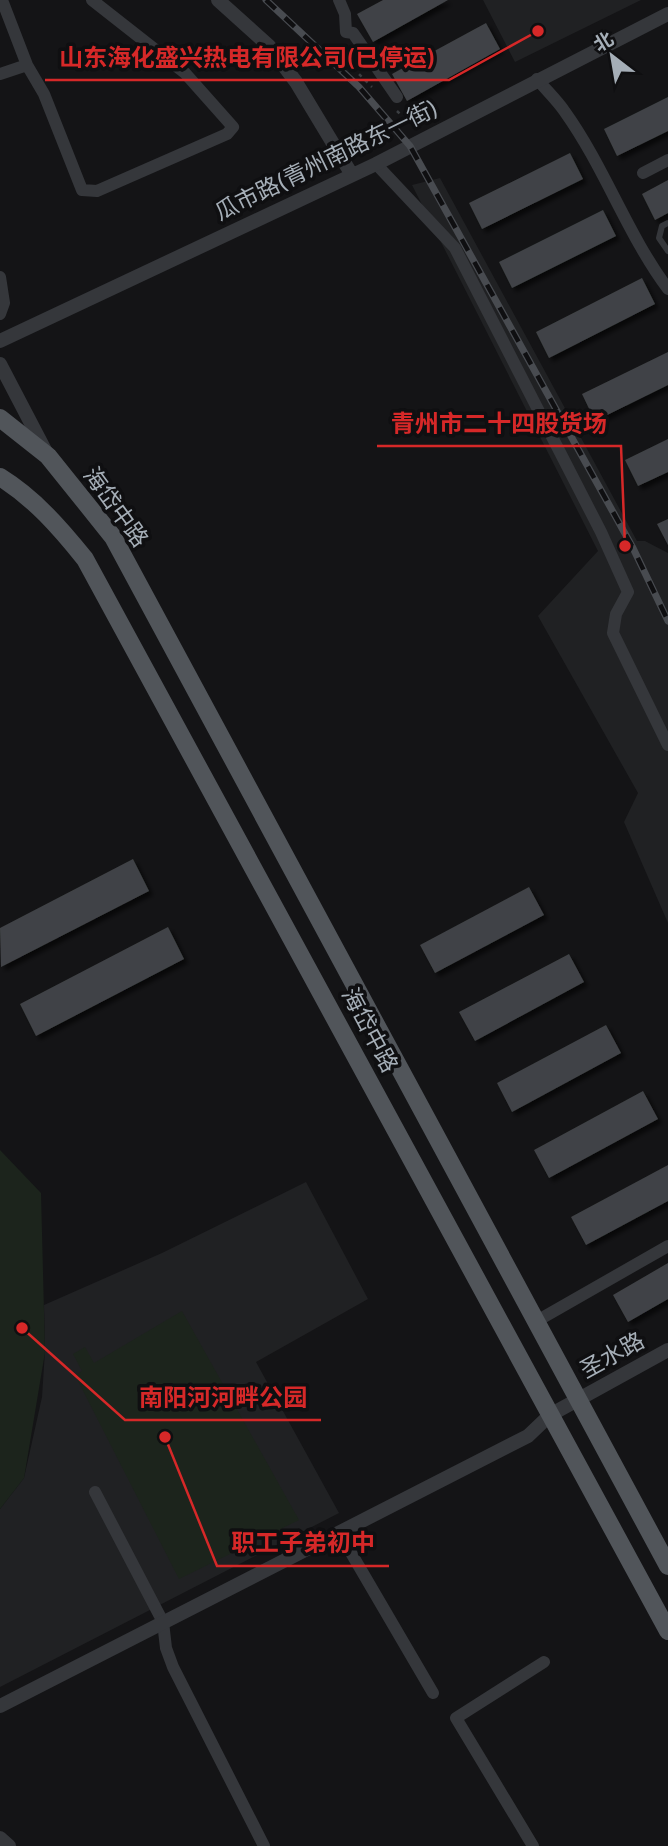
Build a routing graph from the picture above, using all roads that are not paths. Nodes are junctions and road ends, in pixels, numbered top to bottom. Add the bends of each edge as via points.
1 (2, 0) edge
2 (92, 0) edge
3 (218, 0) edge
4 (339, 0) edge
5 (668, 13) edge
6 (27, 65) junction
7 (0, 74) edge
8 (537, 79) junction
9 (397, 97) dead end
10 (668, 160) edge
11 (376, 164) junction
12 (643, 173) dead end
13 (352, 175) junction
14 (668, 223) edge
15 (668, 251) edge
16 (0, 277) edge
17 (668, 289) edge
18 (0, 314) edge
19 (0, 341) edge
20 (0, 364) edge
21 (0, 418) edge
22 (48, 456) junction
23 (0, 477) edge
24 (668, 745) edge
25 (668, 1246) edge
26 (535, 1322) junction
27 (668, 1350) edge
28 (578, 1401) junction
29 (550, 1415) junction
30 (95, 1492) dead end
31 (345, 1529) junction
32 (668, 1566) edge
33 (163, 1622) junction
34 (668, 1630) edge
35 (544, 1662) dead end
36 (433, 1693) dead end
37 (0, 1706) edge
38 (0, 1838) edge
39 (9, 1846) edge
40 (264, 1846) edge
41 (533, 1846) edge

1 - 6 street
2 - 6 street via 185,73 233,127 227,134 97,191 82,190 44,94
3 - 13 street via 270,46
4 - 9 street via 346,32 353,33
5 - 8 street, 瓜市路(青州南路东一街)
6 - 7 street
8 - 11 street, 瓜市路(青州南路东一街)
8 - 17 street via 565,111
10 - 12 street
11 - 13 street, 瓜市路(青州南路东一街)
11 - 24 street via 455,248 601,532 628,592 616,614 613,632
13 - 19 street, 瓜市路(青州南路东一街)
14 - 15 lane via 659,238
16 - 18 street via 4,303
20 - 22 street
21 - 22 main road, 海岱中路
22 - 26 main road, 海岱中路 via 113,537
23 - 29 main road, 海岱中路 via 62,529 85,559
25 - 26 street
26 - 28 main road, 海岱中路
27 - 28 street, 圣水路
28 - 29 street, 圣水路
28 - 32 main road, 海岱中路
29 - 31 street, 圣水路 via 528,1436
29 - 34 main road, 海岱中路
30 - 33 street
31 - 33 street, 圣水路
31 - 36 street via 350,1551
33 - 37 street, 圣水路
33 - 40 street via 173,1667
35 - 41 street via 456,1718
38 - 39 street

